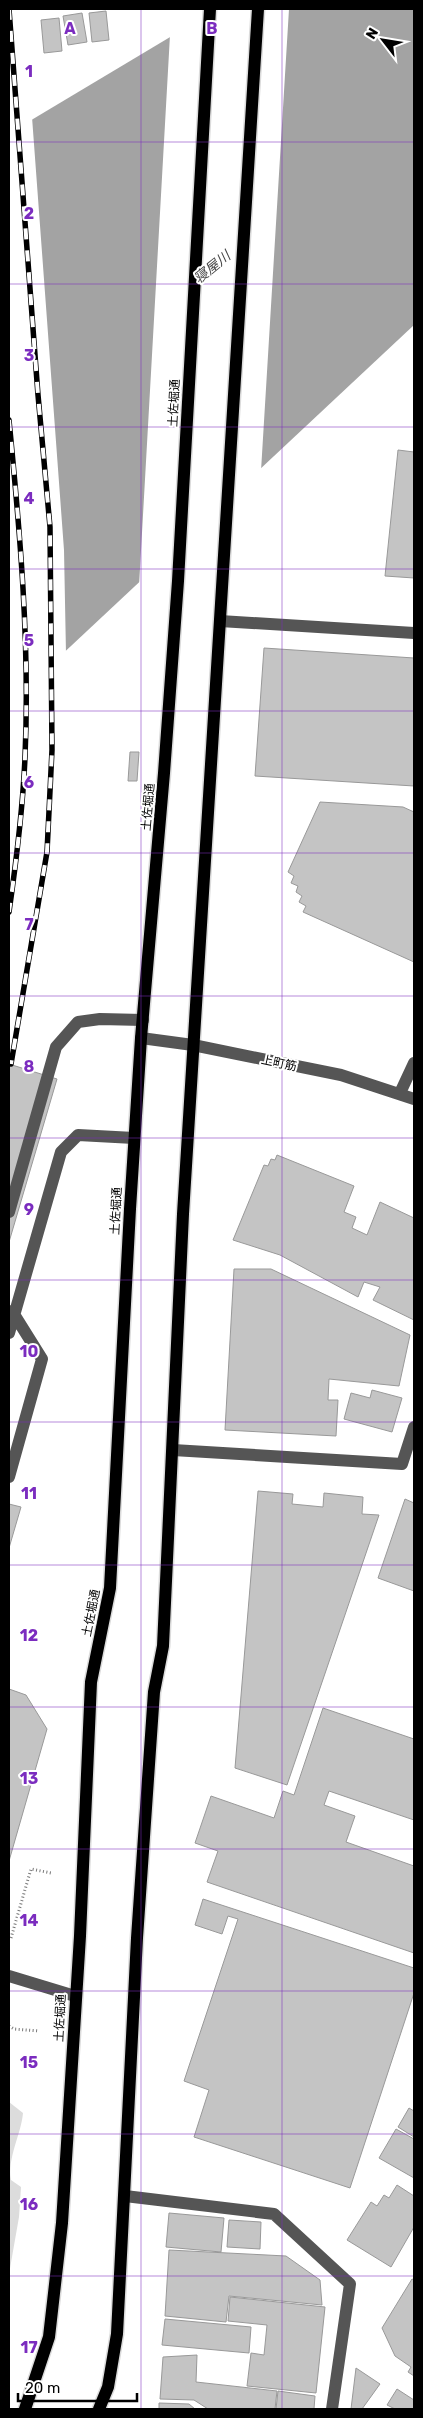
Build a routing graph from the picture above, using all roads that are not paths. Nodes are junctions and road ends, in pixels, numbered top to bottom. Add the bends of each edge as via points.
1 (258, 9) edge
2 (210, 11) edge
3 (220, 621) junction
4 (414, 633) edge
5 (143, 1020) junction
6 (141, 1038) junction
7 (193, 1045) junction
8 (414, 1063) edge
9 (400, 1093) junction
10 (414, 1099) edge
11 (134, 1138) junction
12 (9, 1212) edge
13 (9, 1301) edge
14 (11, 1316) edge
15 (9, 1333) edge
16 (414, 1427) edge
17 (174, 1450) junction
18 (9, 1477) edge
19 (9, 1976) edge
20 (75, 1996) junction
21 (125, 2196) junction
22 (26, 2409) edge
23 (99, 2409) edge
24 (332, 2409) edge

1 - 3 main road
2 - 5 main road, 土佐堀通 via 178,581
3 - 4 street
3 - 7 main road
5 - 6 main road, 土佐堀通
5 - 12 street via 78,1022 56,1047
6 - 7 street, 上町筋
6 - 11 main road, 土佐堀通
7 - 9 street, 上町筋 via 342,1075
7 - 17 main road
8 - 9 street
9 - 10 street, 上町筋
11 - 14 street via 78,1134 61,1152
11 - 20 main road, 土佐堀通 via 110,1588 91,1682
13 - 14 street
14 - 15 street
14 - 18 street via 42,1359
16 - 17 street via 402,1464
17 - 21 main road via 163,1646 154,1692 136,1938
19 - 20 street
20 - 22 main road, 土佐堀通 via 62,2223 49,2337
21 - 23 main road via 117,2334 108,2388
21 - 24 street via 274,2214 350,2284

